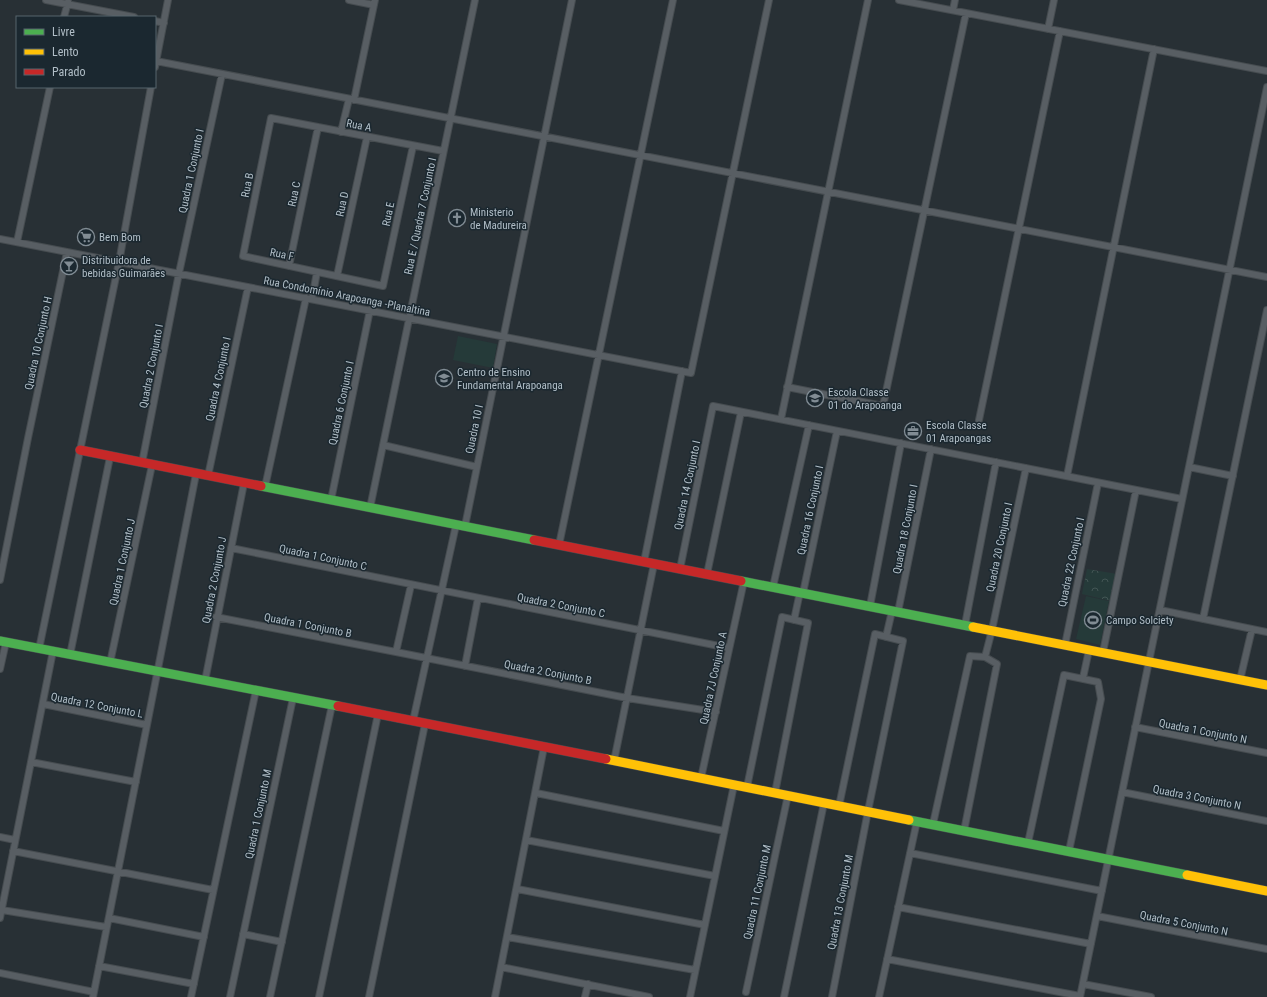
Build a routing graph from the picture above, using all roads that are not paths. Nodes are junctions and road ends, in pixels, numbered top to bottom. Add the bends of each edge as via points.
1 (46, 0) edge
2 (168, 0) edge
3 (349, 0) edge
4 (475, 0) edge
5 (572, 0) edge
6 (672, 0) edge
7 (769, 0) edge
8 (868, 0) edge
9 (899, 0) edge
10 (955, 0) edge
11 (1054, 0) edge
12 (68, 2) edge
13 (374, 2) edge
14 (953, 10) junction
15 (966, 13) junction
16 (64, 16) edge
17 (130, 16) edge
18 (156, 21) edge
19 (164, 23) junction
20 (1048, 29) junction
21 (1060, 31) junction
22 (1154, 49) junction
23 (156, 64) edge
24 (1267, 71) edge
25 (222, 74) junction
26 (1267, 86) edge
27 (50, 88) edge
28 (151, 88) edge
29 (351, 99) junction
30 (271, 118) joint
31 (450, 118) junction
32 (318, 127) junction
33 (341, 132) junction
34 (367, 137) junction
35 (544, 137) junction
36 (413, 146) junction
37 (443, 152) junction
38 (640, 155) junction
39 (733, 173) junction
40 (828, 192) junction
41 (925, 211) junction
42 (1019, 229) junction
43 (0, 239) edge
44 (17, 242) junction
45 (1114, 248) junction
46 (67, 252) junction
47 (243, 256) joint
48 (119, 262) junction
49 (289, 266) junction
50 (1229, 270) junction
51 (317, 272) junction
52 (179, 273) junction
53 (337, 276) junction
54 (1267, 277) edge
55 (383, 286) joint
56 (248, 287) junction
57 (309, 299) junction
58 (370, 310) junction
59 (1267, 310) edge
60 (409, 318) junction
61 (504, 336) junction
62 (599, 355) junction
63 (682, 371) junction
64 (788, 386) junction
65 (741, 412) junction
66 (781, 419) junction
67 (979, 420) dead end
68 (809, 425) junction
69 (837, 431) junction
70 (901, 443) junction
71 (383, 445) junction
72 (80, 450) junction
73 (931, 450) junction
74 (110, 457) junction
75 (996, 462) junction
76 (142, 463) junction
77 (152, 465) junction
78 (477, 467) junction
79 (1189, 467) junction
80 (1026, 468) junction
81 (196, 474) junction
82 (208, 476) junction
83 (1067, 476) junction
84 (1233, 476) junction
85 (244, 482) junction
86 (1098, 482) junction
87 (265, 487) junction
88 (1136, 490) junction
89 (1182, 499) junction
90 (331, 500) junction
91 (370, 508) junction
92 (460, 525) junction
93 (559, 545) junction
94 (230, 548) junction
95 (644, 562) junction
96 (654, 564) junction
97 (680, 569) junction
98 (707, 574) junction
99 (0, 580) edge
100 (744, 581) junction
101 (410, 585) junction
102 (774, 587) junction
103 (442, 591) junction
104 (801, 593) junction
105 (478, 598) junction
106 (870, 606) junction
107 (1160, 610) junction
108 (895, 611) junction
109 (216, 617) junction
110 (794, 620) junction
111 (1204, 620) junction
112 (965, 625) junction
113 (1252, 629) junction
114 (641, 630) junction
115 (992, 630) junction
116 (1267, 632) edge
117 (886, 637) junction
118 (3, 642) edge
119 (1065, 645) junction
120 (729, 648) junction
121 (38, 649) junction
122 (1089, 650) junction
123 (53, 651) junction
124 (396, 652) junction
125 (1103, 652) junction
126 (70, 655) junction
127 (984, 657) junction
128 (427, 658) junction
129 (1149, 662) junction
130 (110, 663) junction
131 (465, 666) junction
132 (0, 669) edge
133 (158, 671) junction
134 (1083, 678) junction
135 (1240, 680) junction
136 (205, 681) junction
137 (1267, 685) edge
138 (256, 690) junction
139 (293, 698) junction
140 (627, 698) junction
141 (43, 704) junction
142 (332, 705) junction
143 (716, 712) junction
144 (378, 714) junction
145 (413, 721) junction
146 (426, 724) junction
147 (147, 725) junction
148 (1136, 727) junction
149 (544, 747) junction
150 (1267, 753) edge
151 (614, 761) junction
152 (31, 762) junction
153 (701, 778) junction
154 (136, 782) junction
155 (734, 785) junction
156 (748, 787) junction
157 (1122, 792) junction
158 (536, 793) junction
159 (775, 793) junction
160 (788, 795) junction
161 (824, 803) junction
162 (839, 806) junction
163 (868, 812) junction
164 (917, 821) junction
165 (1267, 821) edge
166 (933, 824) junction
167 (964, 830) junction
168 (724, 831) junction
169 (0, 837) edge
170 (15, 840) junction
171 (526, 840) junction
172 (1028, 843) junction
173 (13, 851) junction
174 (1069, 851) junction
175 (910, 853) junction
176 (1108, 859) junction
177 (118, 872) junction
178 (715, 876) junction
179 (517, 889) junction
180 (214, 890) junction
181 (1102, 891) junction
182 (1267, 891) edge
183 (898, 907) junction
184 (2, 910) junction
185 (1097, 916) junction
186 (0, 918) edge
187 (109, 918) junction
188 (705, 925) junction
189 (106, 927) junction
190 (243, 934) junction
191 (204, 936) junction
192 (507, 937) junction
193 (282, 942) junction
194 (1091, 944) junction
195 (1267, 949) edge
196 (888, 959) junction
197 (99, 966) junction
198 (501, 967) junction
199 (695, 970) junction
200 (0, 973) edge
201 (194, 984) junction
202 (588, 984) junction
203 (1083, 984) junction
204 (746, 992) dead end
205 (93, 994) edge
206 (191, 997) edge
207 (230, 997) edge
208 (270, 997) edge
209 (318, 997) edge
210 (369, 997) edge
211 (495, 997) edge
212 (585, 997) edge
213 (649, 997) edge
214 (690, 997) edge
215 (784, 997) edge
216 (832, 997) edge
217 (879, 997) edge
218 (1080, 997) edge
219 (1151, 997) edge

1 - 12 street
2 - 19 street
3 - 13 street
4 - 31 street, Rua E / Quadra 7 Conjunto I
5 - 35 street, Quadra 10 I
6 - 38 street
7 - 39 street
8 - 40 street
9 - 14 street
10 - 14 street
11 - 20 street
12 - 16 street
12 - 17 street
13 - 29 street
14 - 15 street
15 - 20 street
15 - 41 street
18 - 19 street
19 - 23 street
20 - 21 street
21 - 22 street
21 - 42 street
22 - 24 street
22 - 45 street
23 - 25 street
25 - 29 street
25 - 52 street, Quadra 1 Conjunto I
26 - 50 street
27 - 44 street
28 - 48 street
29 - 31 street
29 - 33 street
30 - 32 street, Rua A
30 - 47 street, Rua B
31 - 35 street
31 - 37 street, Rua E / Quadra 7 Conjunto I
32 - 33 street, Rua A
32 - 49 street, Rua C
33 - 34 street, Rua A
34 - 36 street, Rua A
34 - 53 street, Rua D
35 - 38 street
35 - 61 street, Quadra 10 I
36 - 37 street, Rua A
36 - 55 street, Rua E
37 - 60 street, Rua E / Quadra 7 Conjunto I
38 - 39 street
38 - 62 street
39 - 40 street
39 - 63 street, Rua Condomínio Arapoanga -Planaltina via 691,373
40 - 41 street
40 - 64 street
41 - 42 street
41 - 64 street via 883,406
42 - 45 street
42 - 67 street
43 - 44 street, Rua Condomínio Arapoanga -Planaltina
44 - 46 street, Rua Condomínio Arapoanga -Planaltina
45 - 50 street
45 - 83 street
46 - 48 street, Rua Condomínio Arapoanga -Planaltina
46 - 99 street, Quadra 10 Conjunto H
47 - 49 street, Rua F
48 - 52 street, Rua Condomínio Arapoanga -Planaltina
48 - 72 street
49 - 51 street, Rua F
50 - 54 street
50 - 79 street
51 - 53 street, Rua F
51 - 57 street
52 - 56 street, Rua Condomínio Arapoanga -Planaltina
52 - 76 street, Quadra 2 Conjunto I
53 - 55 street, Rua F
56 - 57 street, Rua Condomínio Arapoanga -Planaltina
56 - 82 street, Quadra 4 Conjunto I
57 - 58 street, Rua Condomínio Arapoanga -Planaltina
57 - 87 street
58 - 60 street, Rua Condomínio Arapoanga -Planaltina
58 - 90 street, Quadra 6 Conjunto I
59 - 84 street
60 - 61 street, Rua Condomínio Arapoanga -Planaltina
60 - 71 street, Rua E / Quadra 7 Conjunto I
61 - 62 street, Rua Condomínio Arapoanga -Planaltina
61 - 78 street, Quadra 10 I
62 - 63 street, Rua Condomínio Arapoanga -Planaltina
62 - 93 street
63 - 95 street
64 - 66 street
65 - 66 street
65 - 97 street, Quadra 14 Conjunto I via 713,406
65 - 98 street
66 - 68 street
68 - 69 street
68 - 102 street, Quadra 16 Conjunto I
69 - 70 street
69 - 104 street, Quadra 16 Conjunto I
70 - 73 street
70 - 106 street, Quadra 18 Conjunto I
71 - 78 street
71 - 91 street, Rua E / Quadra 7 Conjunto I
72 - 74 street
72 - 121 street
73 - 75 street
73 - 108 street, Quadra 18 Conjunto I
74 - 76 street
74 - 126 street
75 - 80 street
75 - 112 street, Quadra 20 Conjunto I
76 - 77 street
77 - 81 street
77 - 130 street, Quadra 1 Conjunto J
78 - 92 street, Quadra 10 I
79 - 84 street
79 - 89 street
80 - 83 street
80 - 115 street, Quadra 20 Conjunto I
81 - 82 street
81 - 133 street
82 - 85 street
83 - 86 street
84 - 111 street
85 - 87 street
85 - 94 street, Quadra 2 Conjunto J
86 - 88 street
86 - 119 street, Quadra 22 Conjunto I
87 - 90 street
88 - 89 street
88 - 125 street
89 - 107 street
90 - 91 street
91 - 92 street
92 - 93 street
92 - 103 street, Quadra 10 I
93 - 95 street
94 - 101 street, Quadra 1 Conjunto C
94 - 109 street, Quadra 2 Conjunto J
95 - 96 street
96 - 97 street
96 - 114 street
97 - 98 street
98 - 100 street
100 - 102 street
100 - 120 street, Quadra 7J Conjunto A
101 - 103 street, Quadra 1 Conjunto C
101 - 124 street
102 - 104 street
103 - 105 street, Quadra 2 Conjunto C
103 - 128 street, Quadra 10 I
104 - 106 street
104 - 110 street, Quadra 16 Conjunto I
105 - 114 street, Quadra 2 Conjunto C
105 - 131 street
106 - 108 street
107 - 111 street
107 - 129 street
108 - 112 street
108 - 117 street, Quadra 18 Conjunto I
109 - 124 street, Quadra 1 Conjunto B
109 - 136 street, Quadra 2 Conjunto J
110 - 156 street via 782,618
110 - 159 street via 808,624
111 - 113 street
112 - 115 street
113 - 116 street
113 - 135 street
114 - 120 street, Quadra 2 Conjunto C
114 - 140 street
115 - 119 street
115 - 127 street, Quadra 20 Conjunto I
117 - 162 street via 875,634
117 - 163 street, Quadra 13 Conjunto M via 903,641
118 - 121 street
118 - 132 street
119 - 122 street
120 - 143 street, Quadra 7J Conjunto A
121 - 123 street
122 - 125 street
122 - 134 street
123 - 126 street
123 - 141 street
124 - 128 street, Quadra 1 Conjunto B
125 - 129 street
126 - 130 street
127 - 166 street via 970,656
127 - 167 street via 997,664
128 - 131 street, Quadra 2 Conjunto B
128 - 145 street, Quadra 10 I
129 - 135 street
129 - 148 street
130 - 133 street
131 - 140 street, Quadra 2 Conjunto B
133 - 136 street
133 - 147 street
134 - 172 street via 1064,675
134 - 174 street via 1098,682 1101,699
135 - 137 street
136 - 138 street
138 - 139 street
138 - 180 street
139 - 142 street
139 - 190 street, Quadra 1 Conjunto M
140 - 143 street, Quadra 2 Conjunto B
140 - 151 street
141 - 147 street, Quadra 12 Conjunto L
141 - 152 street
142 - 144 street
142 - 193 street
143 - 153 street, Quadra 7J Conjunto A
144 - 145 street
144 - 209 street
145 - 146 street
146 - 149 street
146 - 210 street
147 - 154 street
148 - 150 street, Quadra 1 Conjunto N
148 - 157 street
149 - 151 street
149 - 158 street
151 - 153 street
152 - 154 street
152 - 170 street
153 - 155 street
154 - 177 street
155 - 156 street
155 - 168 street
156 - 159 street
157 - 165 street, Quadra 3 Conjunto N
157 - 176 street
158 - 168 street
158 - 171 street
159 - 160 street
160 - 161 street
160 - 204 street, Quadra 11 Conjunto M
161 - 162 street
161 - 215 street
162 - 163 street
163 - 164 street
163 - 216 street, Quadra 13 Conjunto M
164 - 166 street
164 - 175 street
166 - 167 street
167 - 172 street
168 - 178 street
169 - 170 street
170 - 173 street
171 - 178 street
171 - 179 street
172 - 174 street
173 - 177 street
173 - 184 street
174 - 176 street
175 - 181 street
175 - 183 street
176 - 181 street
176 - 182 street
177 - 180 street
177 - 187 street
178 - 188 street
179 - 188 street
179 - 192 street
180 - 191 street
181 - 185 street
183 - 194 street
183 - 196 street
184 - 186 street
184 - 189 street
185 - 194 street
185 - 195 street, Quadra 5 Conjunto N
187 - 189 street
187 - 191 street
188 - 199 street
189 - 197 street
190 - 193 street
190 - 207 street, Quadra 1 Conjunto M
191 - 201 street
192 - 198 street
192 - 199 street
193 - 208 street
194 - 203 street
196 - 217 street
196 - 218 street
197 - 201 street
197 - 205 street
198 - 202 street
198 - 211 street
199 - 214 street
200 - 205 street
201 - 206 street
202 - 212 street
202 - 213 street
203 - 218 street
203 - 219 street

